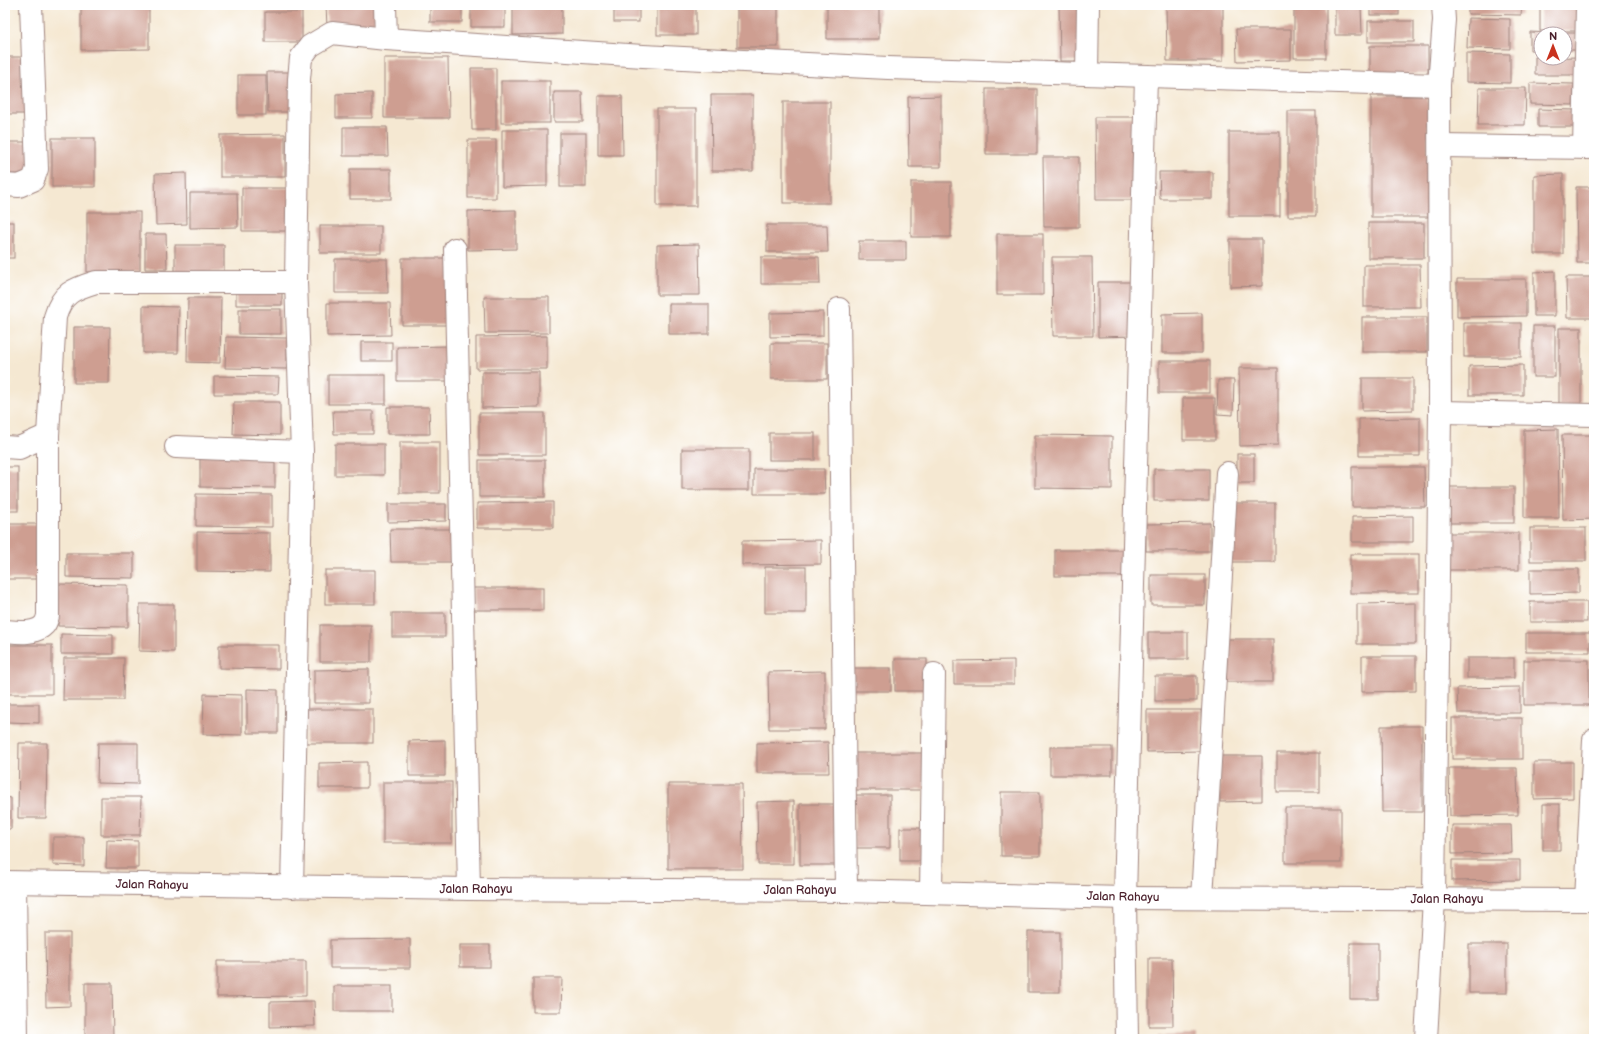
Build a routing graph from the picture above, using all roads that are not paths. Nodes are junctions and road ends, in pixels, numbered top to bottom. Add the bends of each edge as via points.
1 (31, 5) edge
2 (386, 5) edge
3 (1088, 5) edge
4 (1443, 5) edge
5 (1587, 6) dead end
6 (386, 39) junction
7 (1087, 74) junction
8 (1146, 76) junction
9 (1439, 85) junction
10 (1440, 146) junction
11 (1589, 148) edge
12 (5, 185) edge
13 (455, 249) dead end
14 (296, 282) junction
15 (839, 309) dead end
16 (1440, 412) junction
17 (1594, 416) edge
18 (48, 435) junction
19 (176, 447) dead end
20 (12, 448) edge
21 (302, 452) junction
22 (48, 462) junction
23 (1227, 473) dead end
24 (5, 631) edge
25 (934, 674) dead end
26 (1594, 740) edge
27 (10, 882) edge
28 (292, 887) junction
29 (469, 889) junction
30 (846, 891) junction
31 (931, 892) junction
32 (1124, 898) junction
33 (1202, 898) junction
34 (1434, 899) junction
35 (1590, 900) edge
36 (17, 1039) edge
37 (1127, 1039) edge
38 (1426, 1039) edge

1 - 12 street via 37,169 33,180 19,186
2 - 6 street
3 - 7 street
4 - 9 street
5 - 11 street
6 - 7 street via 643,56 888,68
6 - 14 street via 332,33 310,46 301,58
7 - 8 street
8 - 9 street
8 - 32 street
9 - 10 street
10 - 11 street
10 - 16 street
13 - 29 street
14 - 18 street via 96,282 68,293 58,306 55,318
14 - 21 street
15 - 30 street
16 - 17 street
16 - 34 street
18 - 20 street
18 - 22 street
19 - 21 street
20 - 22 street
21 - 28 street
22 - 24 street via 48,616 44,625 38,629
23 - 33 street
25 - 31 street
26 - 35 street
27 - 28 street, Jalan Rahayu
27 - 36 street
28 - 29 street, Jalan Rahayu
29 - 30 street, Jalan Rahayu
30 - 31 street, Jalan Rahayu
31 - 32 street, Jalan Rahayu
32 - 33 street, Jalan Rahayu
32 - 37 street
33 - 34 street, Jalan Rahayu
34 - 35 street, Jalan Rahayu
34 - 38 street

